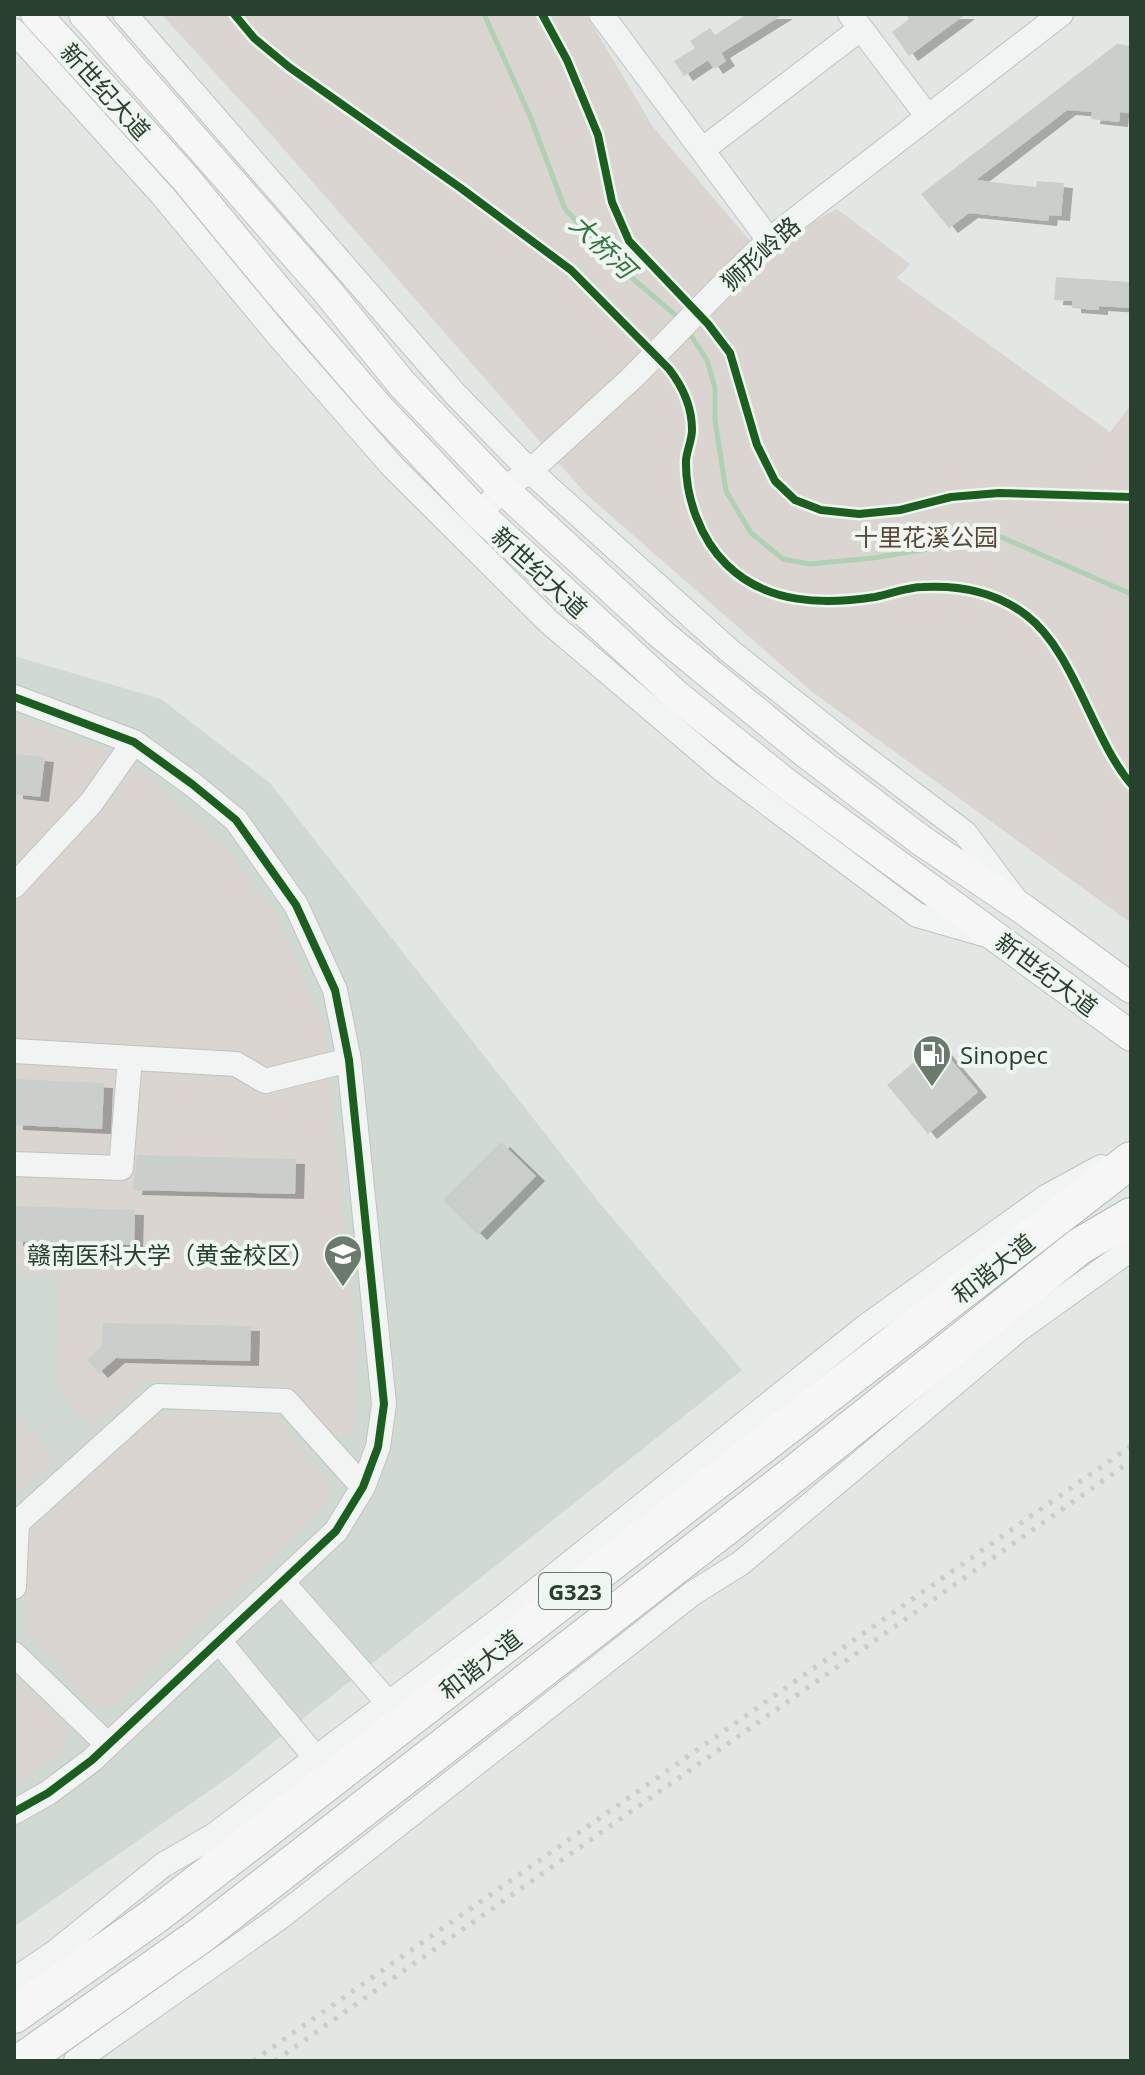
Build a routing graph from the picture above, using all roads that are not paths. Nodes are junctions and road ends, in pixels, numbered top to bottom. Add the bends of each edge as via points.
1 (34, 14) edge
2 (84, 14) edge
3 (601, 14) edge
4 (1061, 14) edge
5 (125, 18) edge
6 (855, 22) edge
7 (14, 31) edge
8 (59, 80) junction
9 (928, 117) junction
10 (702, 150) junction
11 (281, 196) junction
12 (769, 240) junction
13 (327, 291) junction
14 (277, 334) junction
15 (356, 381) junction
16 (530, 471) junction
17 (503, 489) junction
18 (479, 514) junction
19 (634, 609) junction
20 (731, 652) junction
21 (677, 696) junction
22 (14, 697) edge
23 (134, 742) junction
24 (723, 770) junction
25 (14, 886) edge
26 (1023, 909) junction
27 (1000, 939) junction
28 (1131, 988) edge
29 (1131, 1036) edge
30 (14, 1051) edge
31 (130, 1058) junction
32 (349, 1060) junction
33 (1127, 1156) edge
34 (14, 1164) edge
35 (1131, 1216) edge
36 (1131, 1249) edge
37 (363, 1487) junction
38 (282, 1582) junction
39 (14, 1587) edge
40 (219, 1641) junction
41 (14, 1654) edge
42 (397, 1712) junction
43 (108, 1745) junction
44 (324, 1768) junction
45 (14, 1812) edge
46 (14, 1980) edge
47 (14, 2015) edge
48 (22, 2061) edge
49 (76, 2061) edge

1 - 8 street
1 - 15 main road, 新世纪大道 via 185,178
2 - 13 main road, 新世纪大道
3 - 10 street
4 - 9 street, 狮形岭路
5 - 11 street
6 - 9 street
6 - 10 street
7 - 8 street
8 - 14 street
9 - 12 street, 狮形岭路
10 - 12 street
11 - 13 street
11 - 16 street
12 - 16 street, 狮形岭路, bridge
13 - 17 main road, 新世纪大道 via 402,384
14 - 15 street
14 - 24 street via 393,467 549,622
15 - 18 main road, 新世纪大道
16 - 17 street, 狮形岭路
16 - 20 street
17 - 18 street, 狮形岭路
17 - 19 main road, 新世纪大道
18 - 21 main road, 新世纪大道
19 - 20 street
19 - 26 main road, 新世纪大道 via 805,752
20 - 26 street via 965,833
21 - 24 street
21 - 27 main road, 新世纪大道 via 784,782
22 - 23 street
23 - 25 street via 91,803
23 - 32 street via 236,820 296,905 335,990
24 - 27 street via 917,915
26 - 28 main road, 新世纪大道
27 - 29 main road, 新世纪大道
30 - 31 street
31 - 32 street via 236,1064 265,1081
31 - 34 street via 121,1168
32 - 37 street via 384,1404 378,1447
33 - 42 highway, 和谐大道 / G323 via 1056,1219
35 - 48 highway, 和谐大道 / G323 via 1080,1246 201,1935
36 - 49 street via 1018,1330 741,1563 693,1593 279,1918
37 - 38 street via 336,1531
37 - 39 street via 286,1401 158,1396 17,1523
38 - 40 street
38 - 42 street
40 - 43 street
40 - 44 street
41 - 43 street
42 - 44 highway, 和谐大道 / G323
43 - 45 street via 48,1793
44 - 46 street via 163,1865
44 - 47 highway, 和谐大道 / G323 via 156,1915

